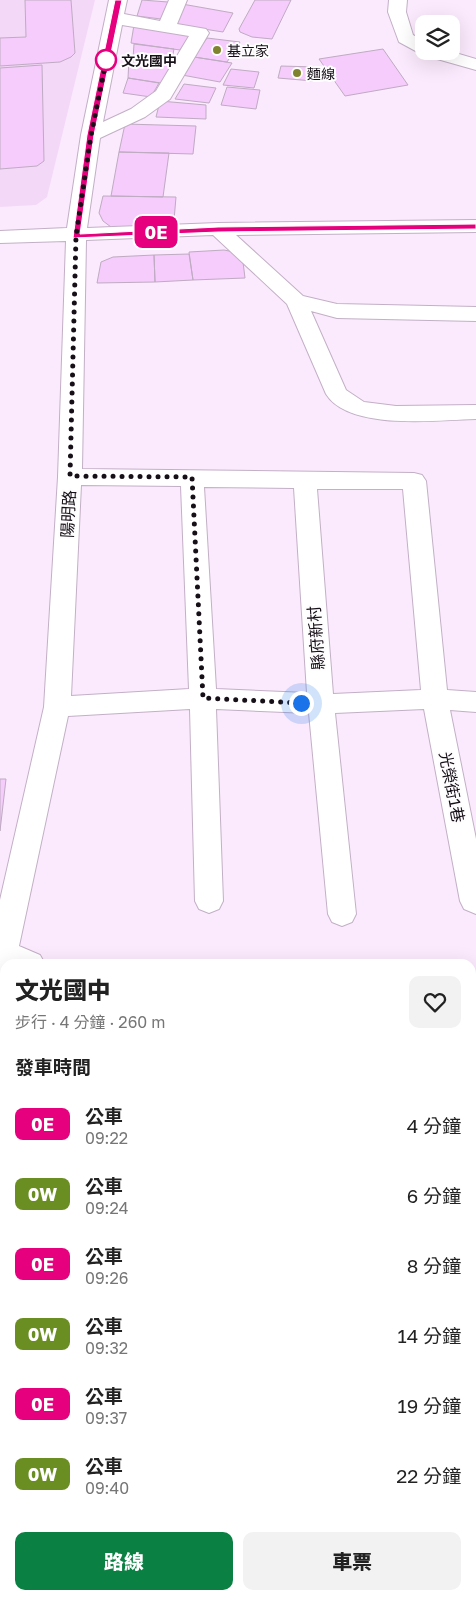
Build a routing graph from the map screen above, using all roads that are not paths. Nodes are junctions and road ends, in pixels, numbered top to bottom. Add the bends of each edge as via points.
1 (178, 0) edge
2 (398, 0) edge
3 (117, 9) edge
4 (166, 28) junction
5 (415, 43) edge
6 (459, 60) edge
7 (476, 65) edge
8 (91, 135) junction
9 (476, 226) edge
10 (218, 229) junction
11 (76, 236) junction
12 (0, 237) edge
13 (296, 300) junction
14 (476, 314) edge
15 (476, 412) edge
16 (70, 476) junction
17 (192, 477) junction
18 (305, 482) junction
19 (203, 698) junction
20 (435, 699) junction
21 (476, 702) edge
22 (321, 704) junction
23 (57, 707) junction
24 (209, 901) dead end
25 (476, 902) edge
26 (342, 914) dead end
27 (1, 956) edge

1 - 4 street
2 - 5 street via 397,12 406,38
3 - 4 street
3 - 8 street, 陽明路
4 - 8 street via 200,33 163,95 138,113
6 - 7 street
8 - 11 street, 陽明路
9 - 10 street
10 - 11 street
10 - 13 street
11 - 12 street
11 - 16 street, 陽明路
13 - 14 street via 337,311
13 - 15 street via 337,394 358,409 396,413
16 - 17 street
16 - 23 street, 陽明路
17 - 18 street
17 - 19 street
18 - 20 street via 414,481
18 - 22 street, 縣府新村
19 - 22 street
19 - 23 street
19 - 24 street
20 - 21 street
20 - 22 street
20 - 25 street, 光榮街1巷
22 - 26 street, 縣府新村
23 - 27 street, 陽明路

